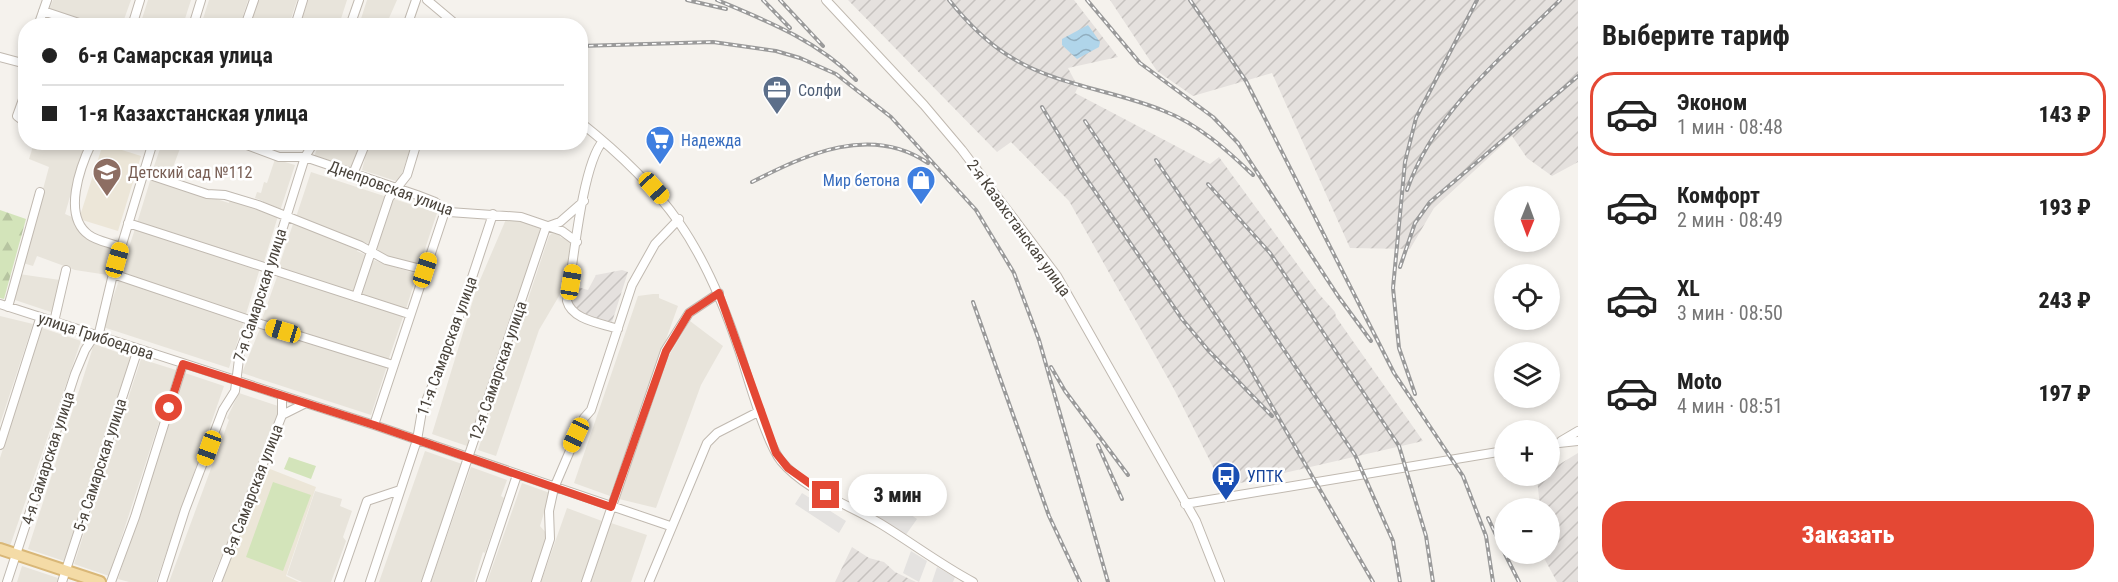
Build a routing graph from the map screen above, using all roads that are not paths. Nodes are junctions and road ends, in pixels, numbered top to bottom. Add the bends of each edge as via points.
1 (47, 0) edge
2 (140, 0) edge
3 (201, 0) edge
4 (254, 0) edge
5 (303, 0) edge
6 (359, 0) edge
7 (416, 0) edge
8 (427, 0) edge
9 (826, 0) edge
10 (43, 11) junction
11 (41, 18) edge
12 (64, 18) edge
13 (134, 18) edge
14 (195, 18) edge
15 (248, 18) edge
16 (297, 18) edge
17 (353, 18) edge
18 (410, 18) edge
19 (448, 18) edge
20 (0, 57) edge
21 (18, 61) edge
22 (588, 129) edge
23 (603, 141) junction
24 (89, 150) edge
25 (151, 150) edge
26 (266, 150) edge
27 (309, 150) edge
28 (363, 150) edge
29 (415, 150) edge
30 (305, 157) junction
31 (144, 173) junction
32 (353, 174) junction
33 (396, 190) junction
34 (40, 192) dead end
35 (584, 201) junction
36 (445, 211) junction
37 (493, 214) junction
38 (286, 218) junction
39 (679, 219) junction
40 (128, 223) junction
41 (546, 227) junction
42 (577, 242) junction
43 (120, 247) junction
44 (371, 253) junction
45 (269, 269) junction
46 (66, 270) dead end
47 (425, 270) junction
48 (113, 274) junction
49 (719, 293) junction
50 (356, 297) junction
51 (4, 306) edge
52 (409, 314) junction
53 (40, 319) junction
54 (250, 320) junction
55 (54, 322) junction
56 (618, 329) junction
57 (96, 337) junction
58 (138, 349) junction
59 (183, 364) junction
60 (393, 365) junction
61 (236, 382) junction
62 (282, 396) junction
63 (305, 403) junction
64 (760, 411) junction
65 (282, 415) junction
66 (374, 425) junction
67 (1578, 431) edge
68 (417, 440) junction
69 (1560, 441) edge
70 (1578, 441) edge
71 (1560, 442) edge
72 (0, 445) edge
73 (1494, 453) edge
74 (469, 457) junction
75 (517, 475) junction
76 (554, 488) junction
77 (400, 490) junction
78 (1185, 504) junction
79 (611, 507) junction
80 (670, 526) junction
81 (0, 549) edge
82 (16, 554) junction
83 (66, 569) junction
84 (7, 582) edge
85 (62, 582) edge
86 (100, 582) edge
87 (111, 582) edge
88 (162, 582) edge
89 (217, 582) edge
90 (339, 582) edge
91 (370, 582) edge
92 (426, 582) edge
93 (481, 582) edge
94 (536, 582) edge
95 (586, 582) edge
96 (649, 582) edge
97 (973, 582) edge
98 (1220, 582) edge

1 - 10 street
2 - 13 street
3 - 14 street
4 - 15 street
5 - 16 street
6 - 17 street
7 - 18 street
8 - 19 street
9 - 78 street, 2-я Казахстанская улица via 962,150 1057,276
10 - 11 street
10 - 12 street
20 - 21 street
22 - 23 street
23 - 35 street via 597,149
23 - 39 street via 654,188
24 - 43 street via 74,209 76,220 90,236
25 - 31 street, 4-я Самарская улица
26 - 30 street, Днепровская улица via 279,157
27 - 30 street, 7-я Самарская улица
28 - 32 street
29 - 33 street via 407,176
30 - 32 street, Днепровская улица
30 - 38 street, 7-я Самарская улица
31 - 38 street via 207,194 246,201
31 - 40 street, 4-я Самарская улица
32 - 33 street, Днепровская улица
33 - 36 street, Днепровская улица via 430,200
33 - 44 street via 389,198
34 - 51 street
35 - 41 street via 560,222
35 - 42 street
36 - 37 street, Днепровская улица
36 - 47 street
37 - 41 street, Днепровская улица via 521,217
37 - 68 street, 11-я Самарская улица via 452,338 422,411
38 - 44 street
38 - 45 street, 7-я Самарская улица
39 - 49 street
39 - 56 street via 655,244 642,266
40 - 43 street, 4-я Самарская улица
40 - 45 street
41 - 42 street, Днепровская улица via 562,231
41 - 74 street, 12-я Самарская улица
42 - 56 street via 567,301 570,309 575,315
43 - 48 street, 4-я Самарская улица
44 - 47 street
44 - 50 street
45 - 50 street
45 - 54 street, 7-я Самарская улица
46 - 55 street
47 - 52 street
48 - 54 street
48 - 57 street, 4-я Самарская улица
49 - 64 street
49 - 79 street via 689,313 666,351
50 - 52 street
51 - 53 street, улица Грибоедова
52 - 60 street
53 - 55 street, улица Грибоедова
53 - 72 street
54 - 60 street
54 - 61 street, 7-я Самарская улица
55 - 57 street, улица Грибоедова
56 - 76 street via 591,410
57 - 58 street, улица Грибоедова
57 - 82 street, 4-я Самарская улица via 85,350 75,374
58 - 59 street, улица Грибоедова
58 - 83 street, 5-я Самарская улица
59 - 61 street, улица Грибоедова
59 - 87 street
60 - 66 street
61 - 62 street, улица Грибоедова
61 - 88 street, 7-я Самарская улица via 185,510
62 - 63 street, улица Грибоедова
62 - 65 street, 8-я Самарская улица
63 - 65 street
63 - 66 street, улица Грибоедова
64 - 80 street via 710,438
64 - 97 street via 776,453 788,468 842,505 879,523
65 - 89 street, 8-я Самарская улица
66 - 68 street, улица Грибоедова
67 - 69 street
68 - 74 street, улица Грибоедова
68 - 77 street, 11-я Самарская улица
70 - 71 street
73 - 78 street
74 - 75 street, улица Грибоедова
74 - 92 street, 12-я Самарская улица
75 - 76 street, улица Грибоедова
75 - 93 street
76 - 79 street, улица Грибоедова
76 - 94 street via 549,511 550,539
77 - 90 street via 367,501
77 - 91 street, 11-я Самарская улица
78 - 98 street, 2-я Казахстанская улица via 1196,521
79 - 80 street, улица Грибоедова
79 - 95 street
80 - 96 street
81 - 82 main road
82 - 83 main road
82 - 84 street, 4-я Самарская улица
83 - 85 street, 5-я Самарская улица
83 - 86 main road

